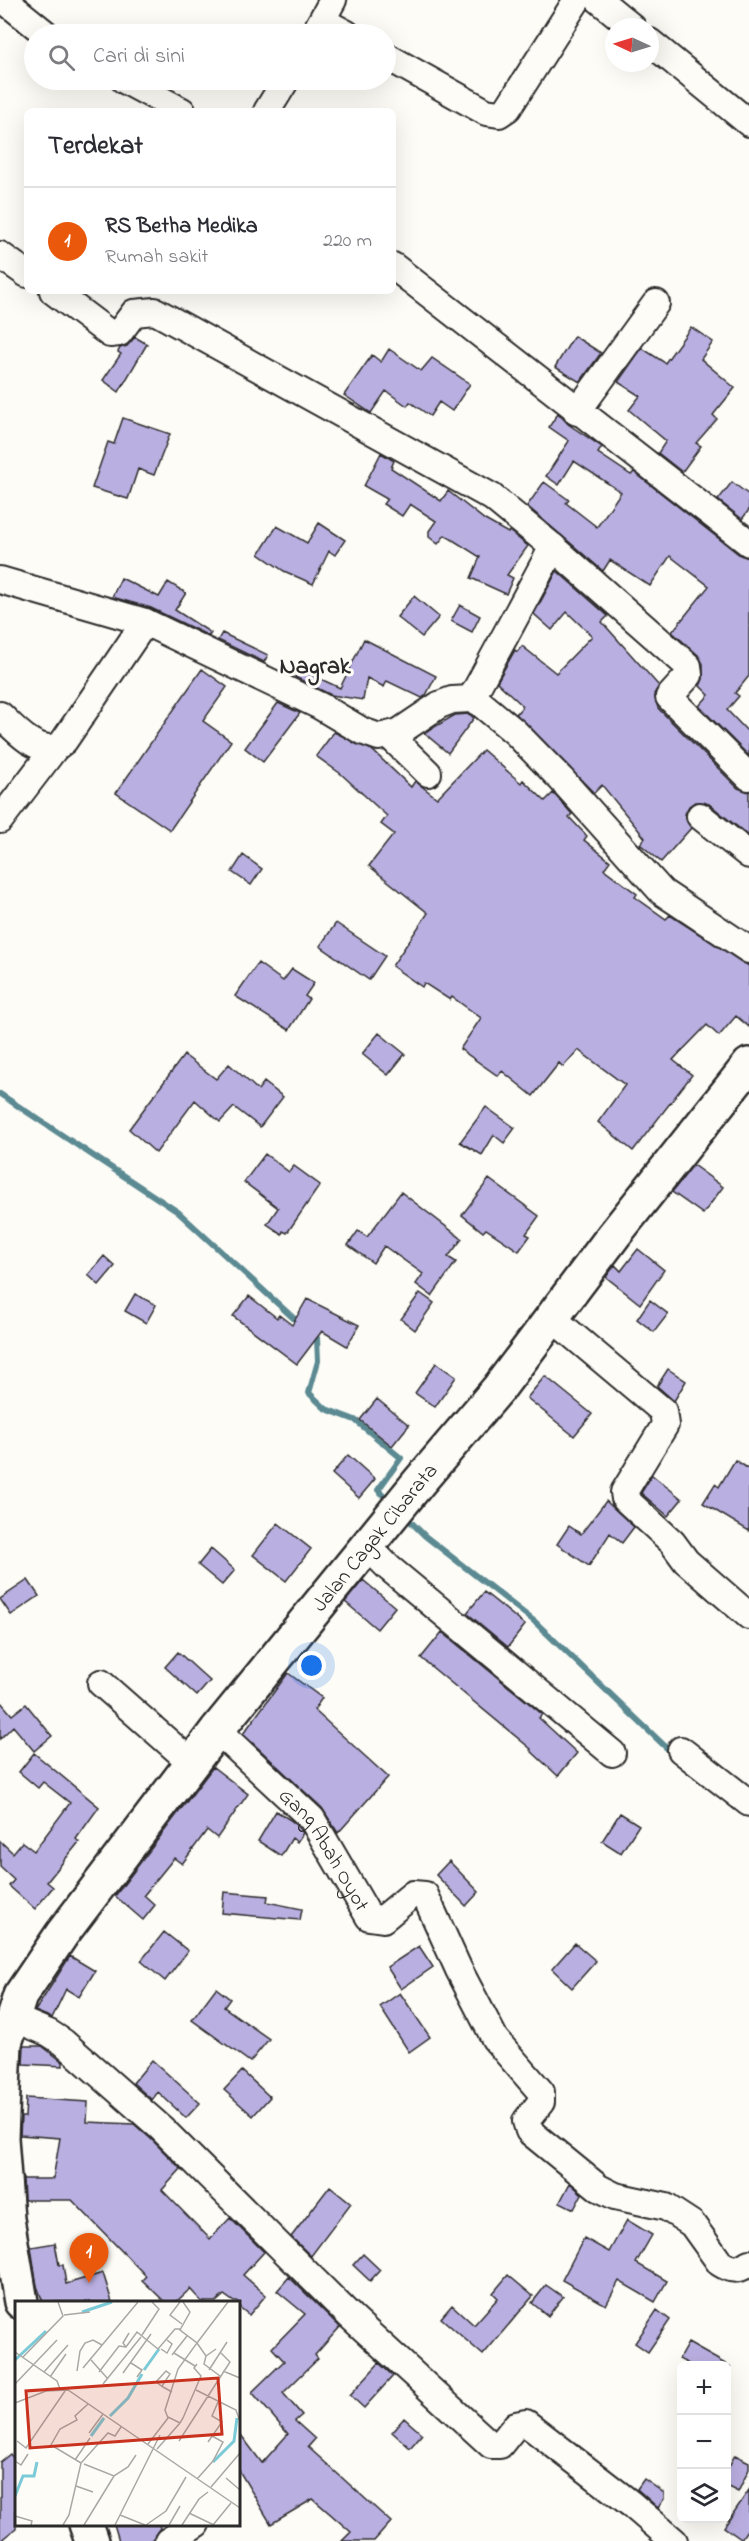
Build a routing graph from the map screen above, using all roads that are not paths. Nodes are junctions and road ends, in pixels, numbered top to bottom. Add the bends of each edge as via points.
1 (4, 0) edge
2 (577, 0) edge
3 (599, 0) edge
4 (621, 18) edge
5 (34, 24) edge
6 (659, 49) edge
7 (396, 62) edge
8 (143, 90) edge
9 (280, 90) edge
10 (176, 108) edge
11 (269, 108) edge
12 (749, 123) edge
13 (0, 255) edge
14 (396, 268) edge
15 (24, 272) edge
16 (57, 294) edge
17 (149, 301) edge
18 (656, 303) dead end
19 (577, 412) junction
20 (749, 543) edge
21 (553, 547) junction
22 (0, 580) edge
23 (145, 622) junction
24 (471, 699) junction
25 (0, 715) edge
26 (390, 736) junction
27 (55, 748) junction
28 (428, 772) dead end
29 (749, 777) edge
30 (700, 816) dead end
31 (0, 820) edge
32 (749, 855) edge
33 (749, 950) edge
34 (749, 1065) edge
35 (551, 1317) junction
36 (367, 1546) junction
37 (749, 1616) edge
38 (100, 1683) dead end
39 (217, 1730) junction
40 (681, 1750) dead end
41 (612, 1753) dead end
42 (192, 1763) junction
43 (749, 1803) edge
44 (11, 2017) junction
45 (1, 2098) edge
46 (749, 2263) edge
47 (21, 2301) edge
48 (193, 2526) edge
49 (168, 2541) edge
50 (674, 2541) edge

1 - 5 street
2 - 7 street via 508,108 499,114 486,112
3 - 4 street
6 - 12 street
8 - 10 street
9 - 11 street
13 - 15 street
14 - 19 street
16 - 17 street via 112,334 118,333
17 - 21 street via 155,311 492,497
18 - 19 street
19 - 20 street
21 - 24 street
21 - 29 street via 688,666 690,674 669,697
22 - 23 street
23 - 26 street via 320,706 362,731
23 - 27 street via 64,741
24 - 26 street via 439,705
24 - 33 street via 486,706 515,732 662,892
25 - 27 street via 28,740
26 - 28 street
27 - 31 street
30 - 32 street
34 - 35 highway, Jalan Cagak Cibarata
35 - 36 highway, Jalan Cagak Cibarata via 499,1388
35 - 37 street via 663,1411 665,1425 624,1492 625,1499 672,1542 686,1561
36 - 39 highway, Jalan Cagak Cibarata
36 - 41 street
38 - 42 street
39 - 42 highway, Jalan Cagak Cibarata
39 - 46 street, Gang Abah Oyot via 312,1819 369,1917 383,1919 413,1894 426,1895 495,2038 541,2092 541,2102 526,2121 529,2132 599,2188 615,2196 666,2207 692,2224 726,2268 742,2268
40 - 43 street
42 - 44 highway, Jalan Cagak Cibarata via 62,1934 20,1996
44 - 45 highway, Jalan Cagak Cibarata
44 - 50 street via 63,2042 161,2128 351,2317 491,2445 500,2445 516,2425 526,2423
45 - 47 highway, Jalan Cagak Cibarata via 7,2218
48 - 49 street

